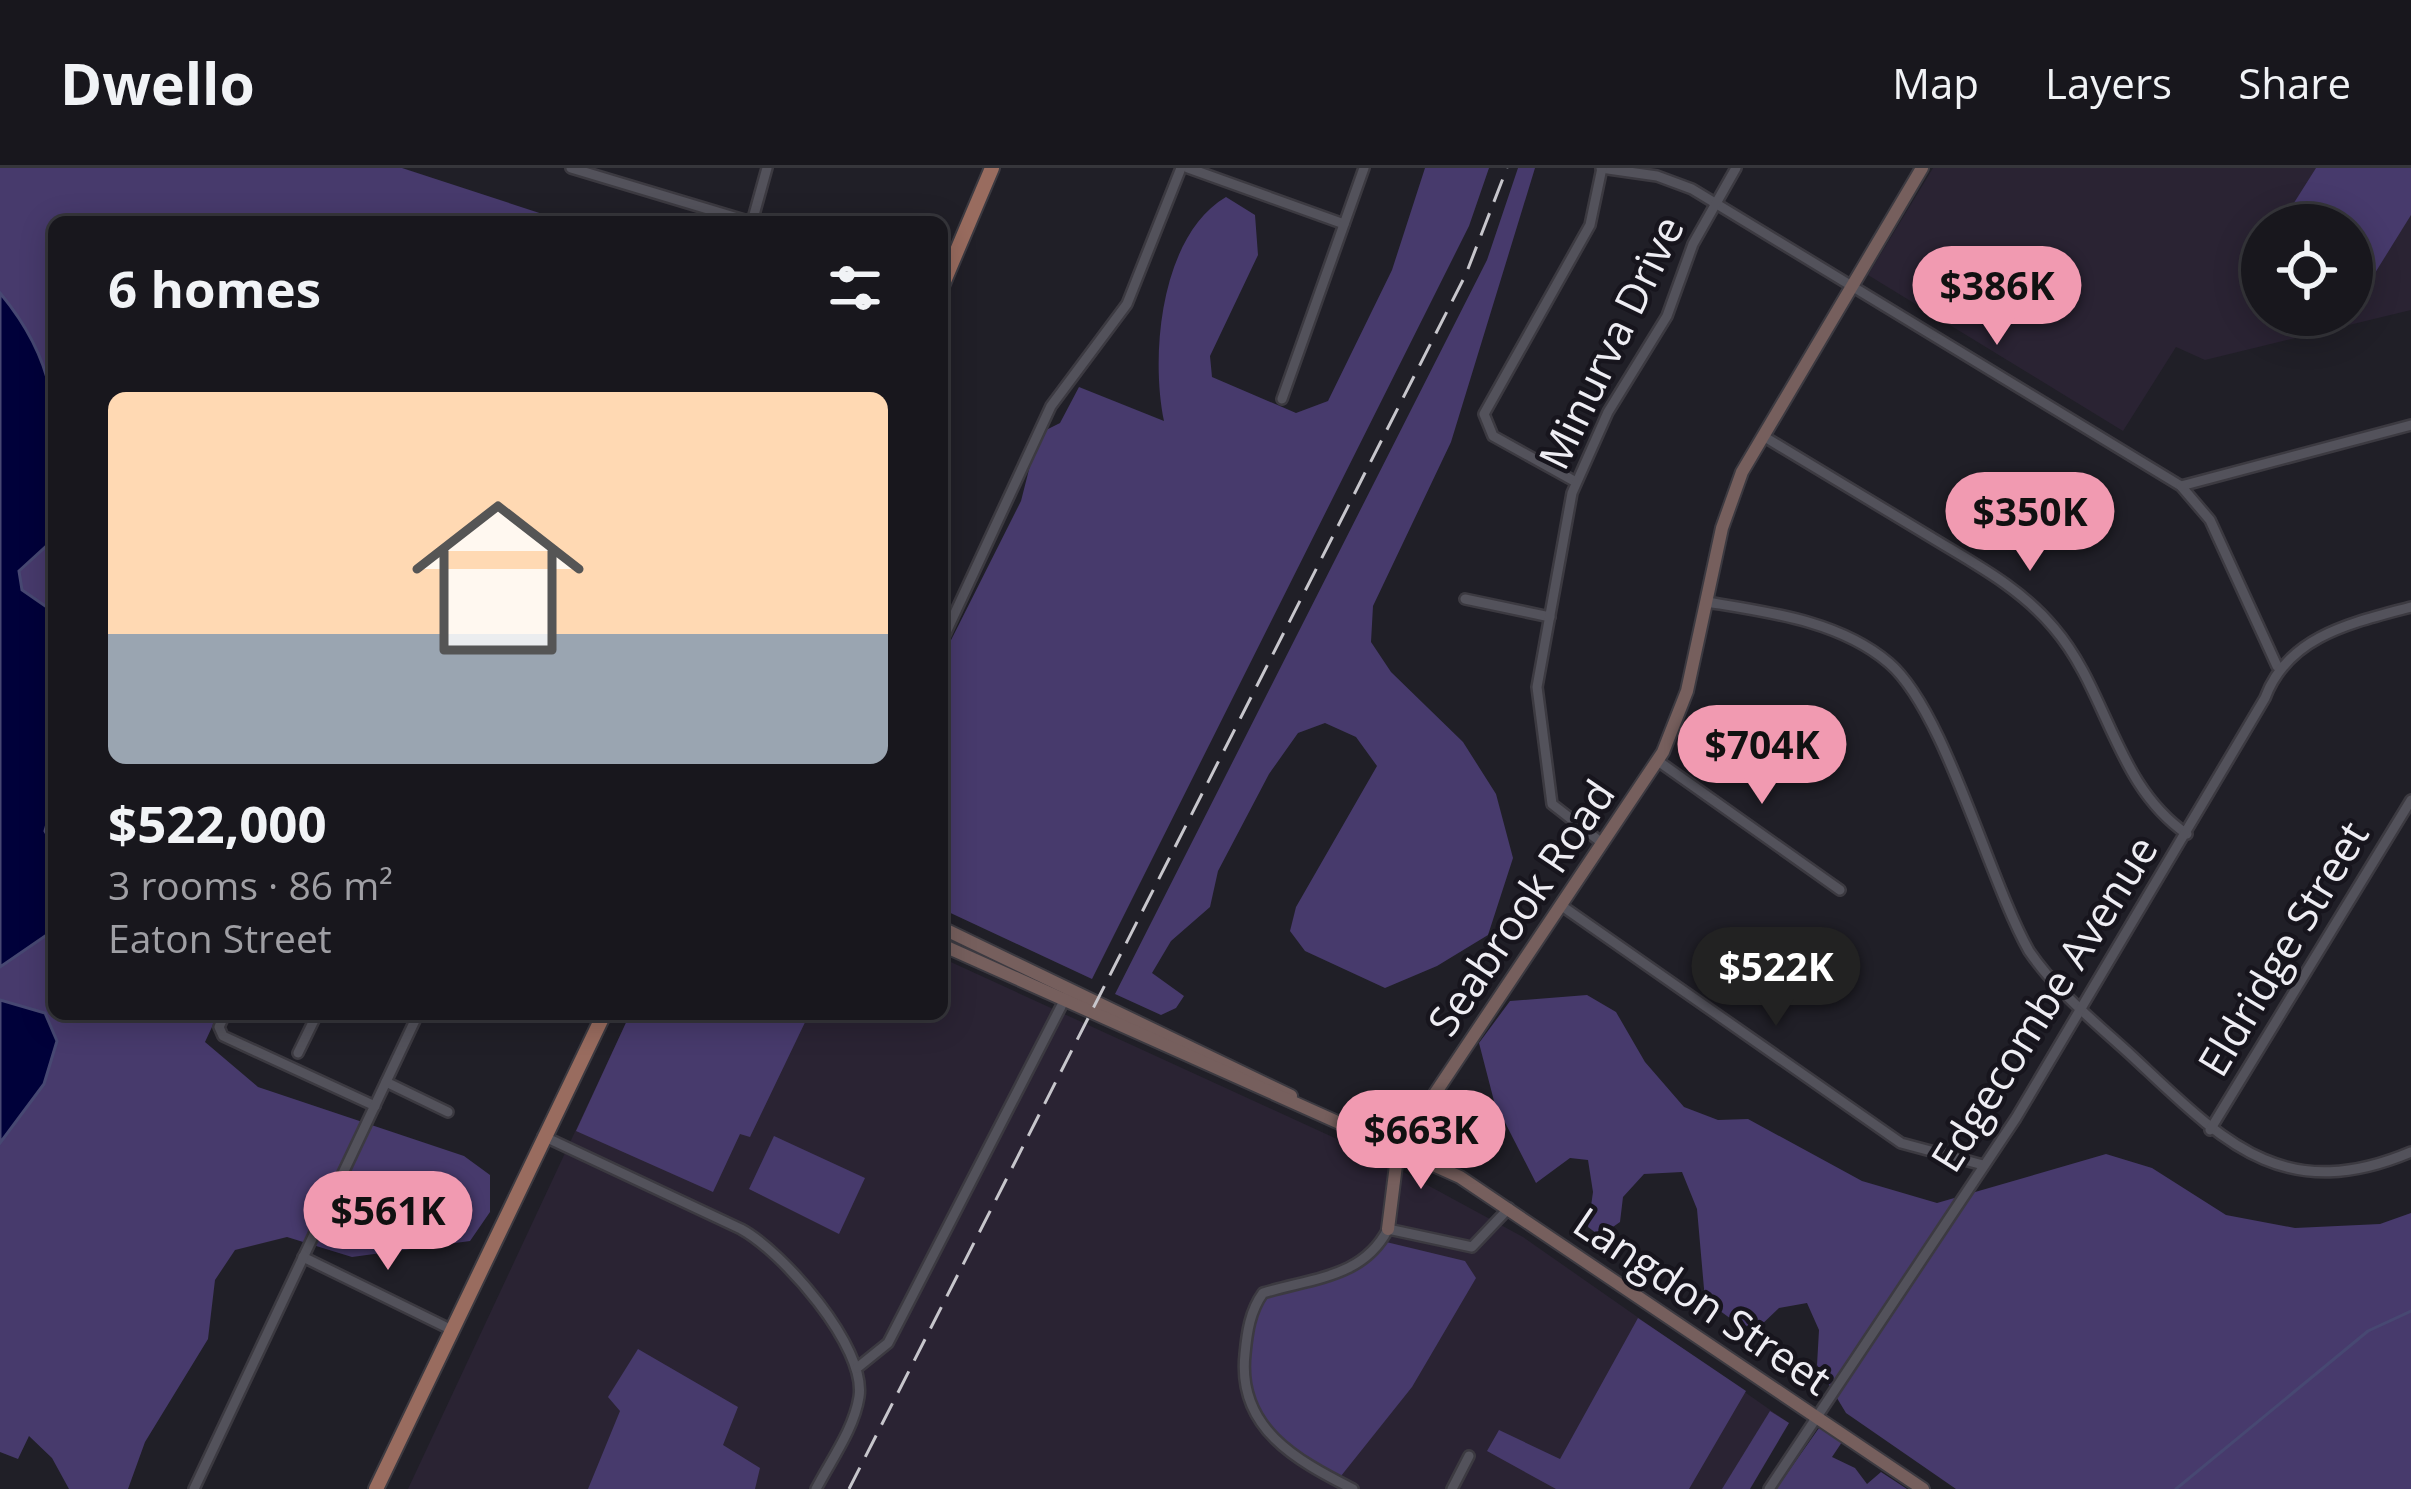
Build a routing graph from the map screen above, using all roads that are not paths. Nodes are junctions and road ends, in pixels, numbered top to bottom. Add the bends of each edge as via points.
1 (571, 168) edge
2 (767, 168) edge
3 (992, 168) edge
4 (1184, 168) edge
5 (1364, 168) edge
6 (1602, 168) edge
7 (1736, 168) edge
8 (1922, 168) edge
9 (1715, 202) junction
10 (731, 216) edge
11 (753, 216) edge
12 (1344, 224) junction
13 (948, 272) edge
14 (1852, 287) junction
15 (1282, 399) dead end
16 (2411, 425) edge
17 (1763, 436) junction
18 (1576, 482) junction
19 (2181, 486) junction
20 (1465, 599) dead end
21 (1707, 602) junction
22 (2411, 607) edge
23 (1550, 617) junction
24 (948, 628) edge
25 (2277, 666) junction
26 (1658, 761) junction
27 (2411, 800) edge
28 (2186, 834) junction
29 (1602, 843) junction
30 (1840, 890) dead end
31 (1562, 906) junction
32 (948, 931) edge
33 (948, 948) edge
34 (1067, 996) junction
35 (2081, 1010) junction
36 (222, 1020) edge
37 (313, 1020) edge
38 (415, 1020) edge
39 (601, 1020) edge
40 (298, 1053) dead end
41 (386, 1082) junction
42 (375, 1106) junction
43 (448, 1112) dead end
44 (2210, 1130) junction
45 (543, 1136) junction
46 (1398, 1149) junction
47 (2411, 1152) edge
48 (1983, 1165) junction
49 (1509, 1208) junction
50 (1388, 1229) junction
51 (303, 1257) junction
52 (452, 1330) junction
53 (857, 1368) junction
54 (1818, 1418) junction
55 (1469, 1456) dead end
56 (194, 1489) edge
57 (376, 1489) edge
58 (816, 1489) edge
59 (1353, 1489) edge
60 (1452, 1489) edge
61 (1768, 1489) edge
62 (1923, 1489) edge

1 - 10 street
2 - 11 street
3 - 13 main road
4 - 12 street
4 - 24 street via 1127,304 1051,406
5 - 12 street
6 - 9 street via 1657,176
6 - 18 street via 1590,225 1484,414 1493,436
7 - 9 street, Minurva Drive
8 - 14 street, Seabrook Road
9 - 14 street
9 - 18 street, Minurva Drive via 1667,316
12 - 15 street
14 - 17 street, Seabrook Road
14 - 19 street
16 - 19 street
17 - 21 street, Seabrook Road via 1731,500
17 - 28 street via 2041,613 2085,673 2135,780
18 - 23 street, Minurva Drive
19 - 25 street via 2210,520
20 - 23 street
21 - 26 street, Seabrook Road via 1687,691
21 - 35 street via 1790,617 1852,640 1906,680 2022,938
22 - 25 street via 2348,625
23 - 29 street, Minurva Drive via 1537,702 1550,797
25 - 28 street, Edgecombe Avenue
26 - 29 street, Seabrook Road
26 - 30 street
27 - 44 street, Eldridge Street
28 - 35 street, Edgecombe Avenue
29 - 31 street, Seabrook Road
31 - 46 street, Seabrook Road
31 - 48 street via 1901,1143
32 - 34 street, Langdon Street
33 - 34 street, Langdon Street
34 - 46 street, Langdon Street
34 - 53 street via 889,1342
35 - 44 street
35 - 48 street, Edgecombe Avenue
36 - 42 street via 223,1036
37 - 40 street
38 - 41 street
39 - 45 main road
41 - 42 street
41 - 43 street
42 - 51 street
44 - 47 street via 2267,1163 2311,1173 2348,1172
45 - 52 main road
45 - 53 street via 766,1244 795,1273
46 - 49 street, Langdon Street
46 - 50 street, Seabrook Road
48 - 54 street, Edgecombe Avenue
49 - 50 street via 1472,1247
49 - 54 street, Langdon Street
50 - 59 street via 1358,1266 1263,1293 1243,1366 1252,1410 1279,1446
51 - 52 street
51 - 56 street
52 - 57 main road
53 - 58 street via 855,1414
54 - 61 street, Edgecombe Avenue
54 - 62 street, Langdon Street
55 - 60 street

